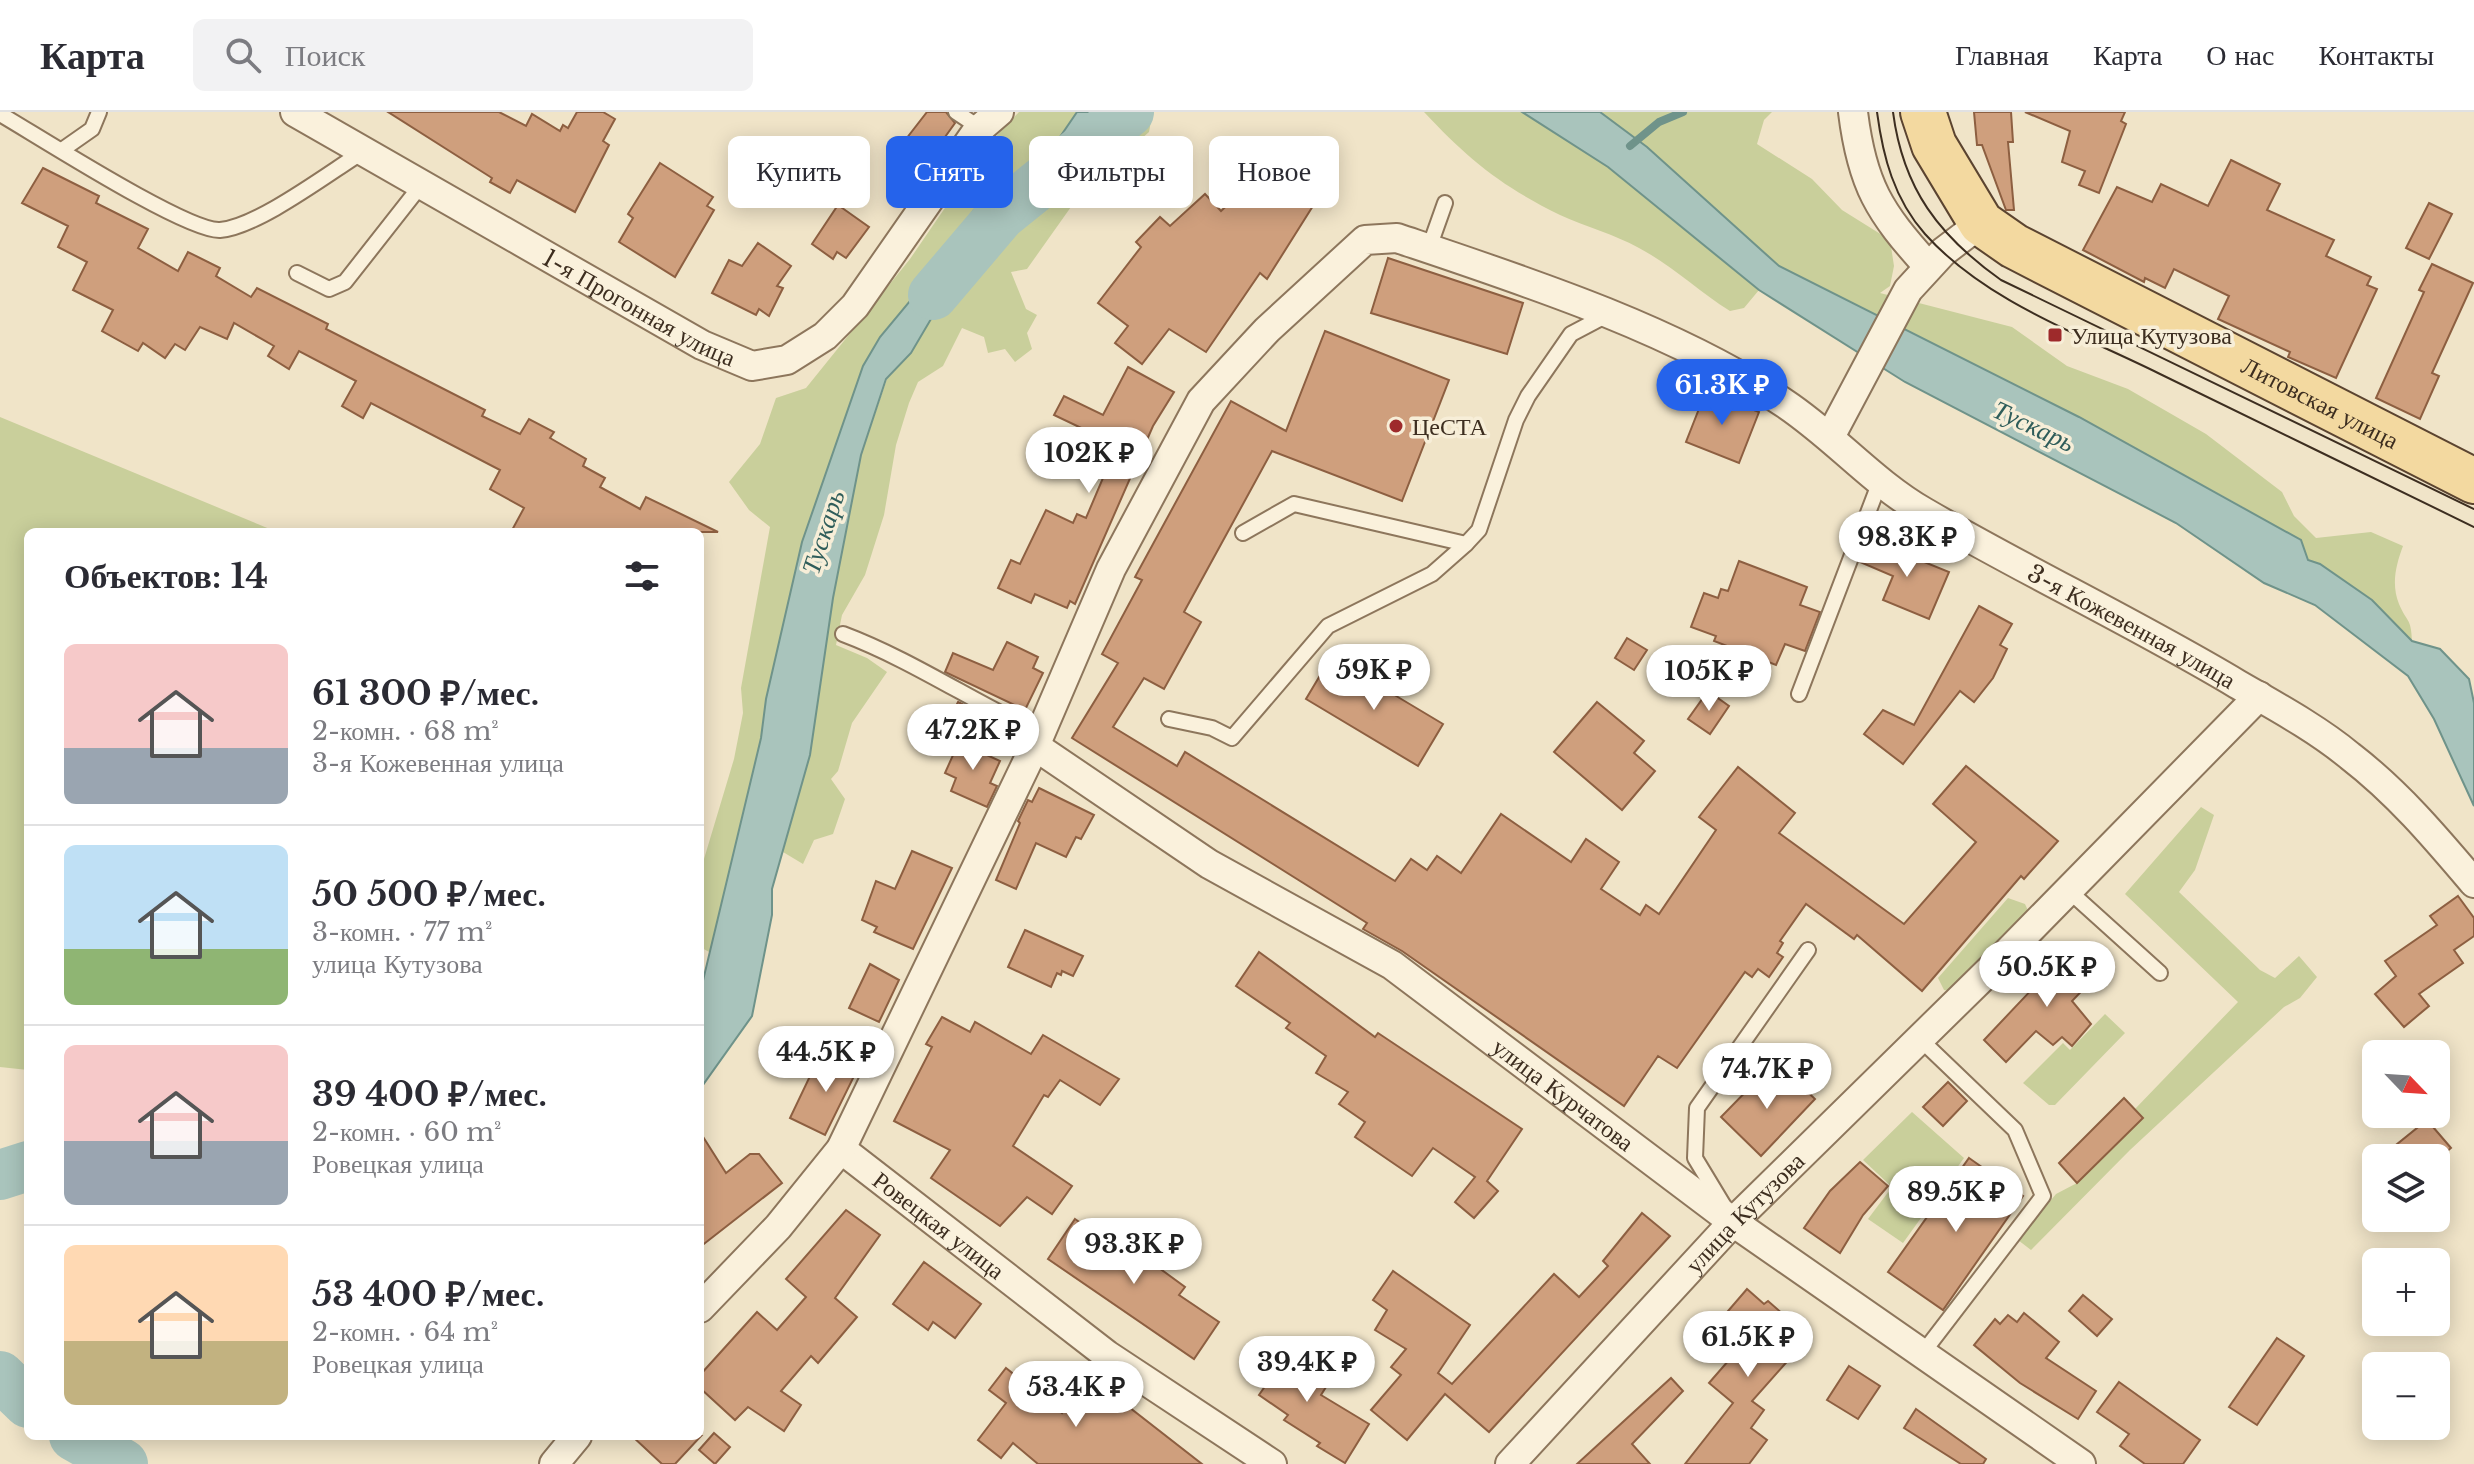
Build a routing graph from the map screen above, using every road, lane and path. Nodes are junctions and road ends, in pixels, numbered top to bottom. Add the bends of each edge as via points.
1 (99, 112) edge
2 (295, 112) edge
3 (956, 112) edge
4 (1853, 112) edge
5 (1923, 112) edge
6 (0, 114) edge
7 (990, 120) edge
8 (62, 150) junction
9 (365, 150) junction
10 (422, 184) junction
11 (1445, 203) dead end
12 (1981, 223) junction
13 (1429, 248) junction
14 (1928, 266) junction
15 (297, 273) dead end
16 (1603, 313) junction
17 (1830, 437) junction
18 (2474, 481) edge
19 (1879, 484) junction
20 (1243, 533) dead end
21 (1466, 544) junction
22 (843, 634) dead end
23 (1799, 694) dead end
24 (2259, 696) junction
25 (1169, 719) dead end
26 (1037, 740) junction
27 (2474, 883) edge
28 (2068, 890) junction
29 (1808, 950) dead end
30 (2160, 973) dead end
31 (1920, 1039) junction
32 (841, 1149) junction
33 (1733, 1222) junction
34 (704, 1304) edge
35 (1922, 1354) junction
36 (574, 1440) edge
37 (554, 1464) edge
38 (1272, 1464) edge
39 (1510, 1464) edge
40 (2081, 1464) edge

1 - 8 lane via 92,129
2 - 9 street, 1-я Прогонная улица
3 - 7 lane
4 - 14 street via 1868,186 1887,220
5 - 12 main road, Литовская улица via 1934,145
6 - 8 lane
7 - 10 street, 1-я Прогонная улица via 855,306 825,336 787,360 752,366 702,345
8 - 9 lane via 184,221 219,230 249,222
9 - 10 street, 1-я Прогонная улица
10 - 15 lane via 345,282 329,289
11 - 13 lane
12 - 14 street
12 - 18 main road, Литовская улица via 2045,264
13 - 16 street, 3-я Кожевенная улица
13 - 26 street, 3-я Кожевенная улица via 1397,238 1365,240 1267,330 1201,401 1111,569
14 - 17 street via 1908,290
16 - 17 street, 3-я Кожевенная улица via 1690,351 1782,401
16 - 21 lane via 1571,334 1528,396 1479,530
17 - 19 street, 3-я Кожевенная улица
19 - 23 lane
19 - 24 street, 3-я Кожевенная улица
20 - 21 lane via 1294,504
21 - 25 lane via 1432,574 1328,626 1232,738
22 - 26 lane via 892,653
24 - 27 street, 3-я Кожевенная улица via 2360,764 2412,809
24 - 28 street, улица Кутузова
26 - 32 street
26 - 33 street, улица Курчатова via 1209,864 1392,965
28 - 30 lane
28 - 31 street, улица Кутузова
29 - 33 lane via 1697,1108 1695,1158
31 - 33 street, улица Кутузова
31 - 35 lane via 2015,1130 2043,1196
32 - 34 street via 778,1227
32 - 38 street, Ровецкая улица via 1107,1355
33 - 35 street, улица Курчатова
33 - 39 street, улица Кутузова
35 - 40 street, улица Курчатова
36 - 37 street

